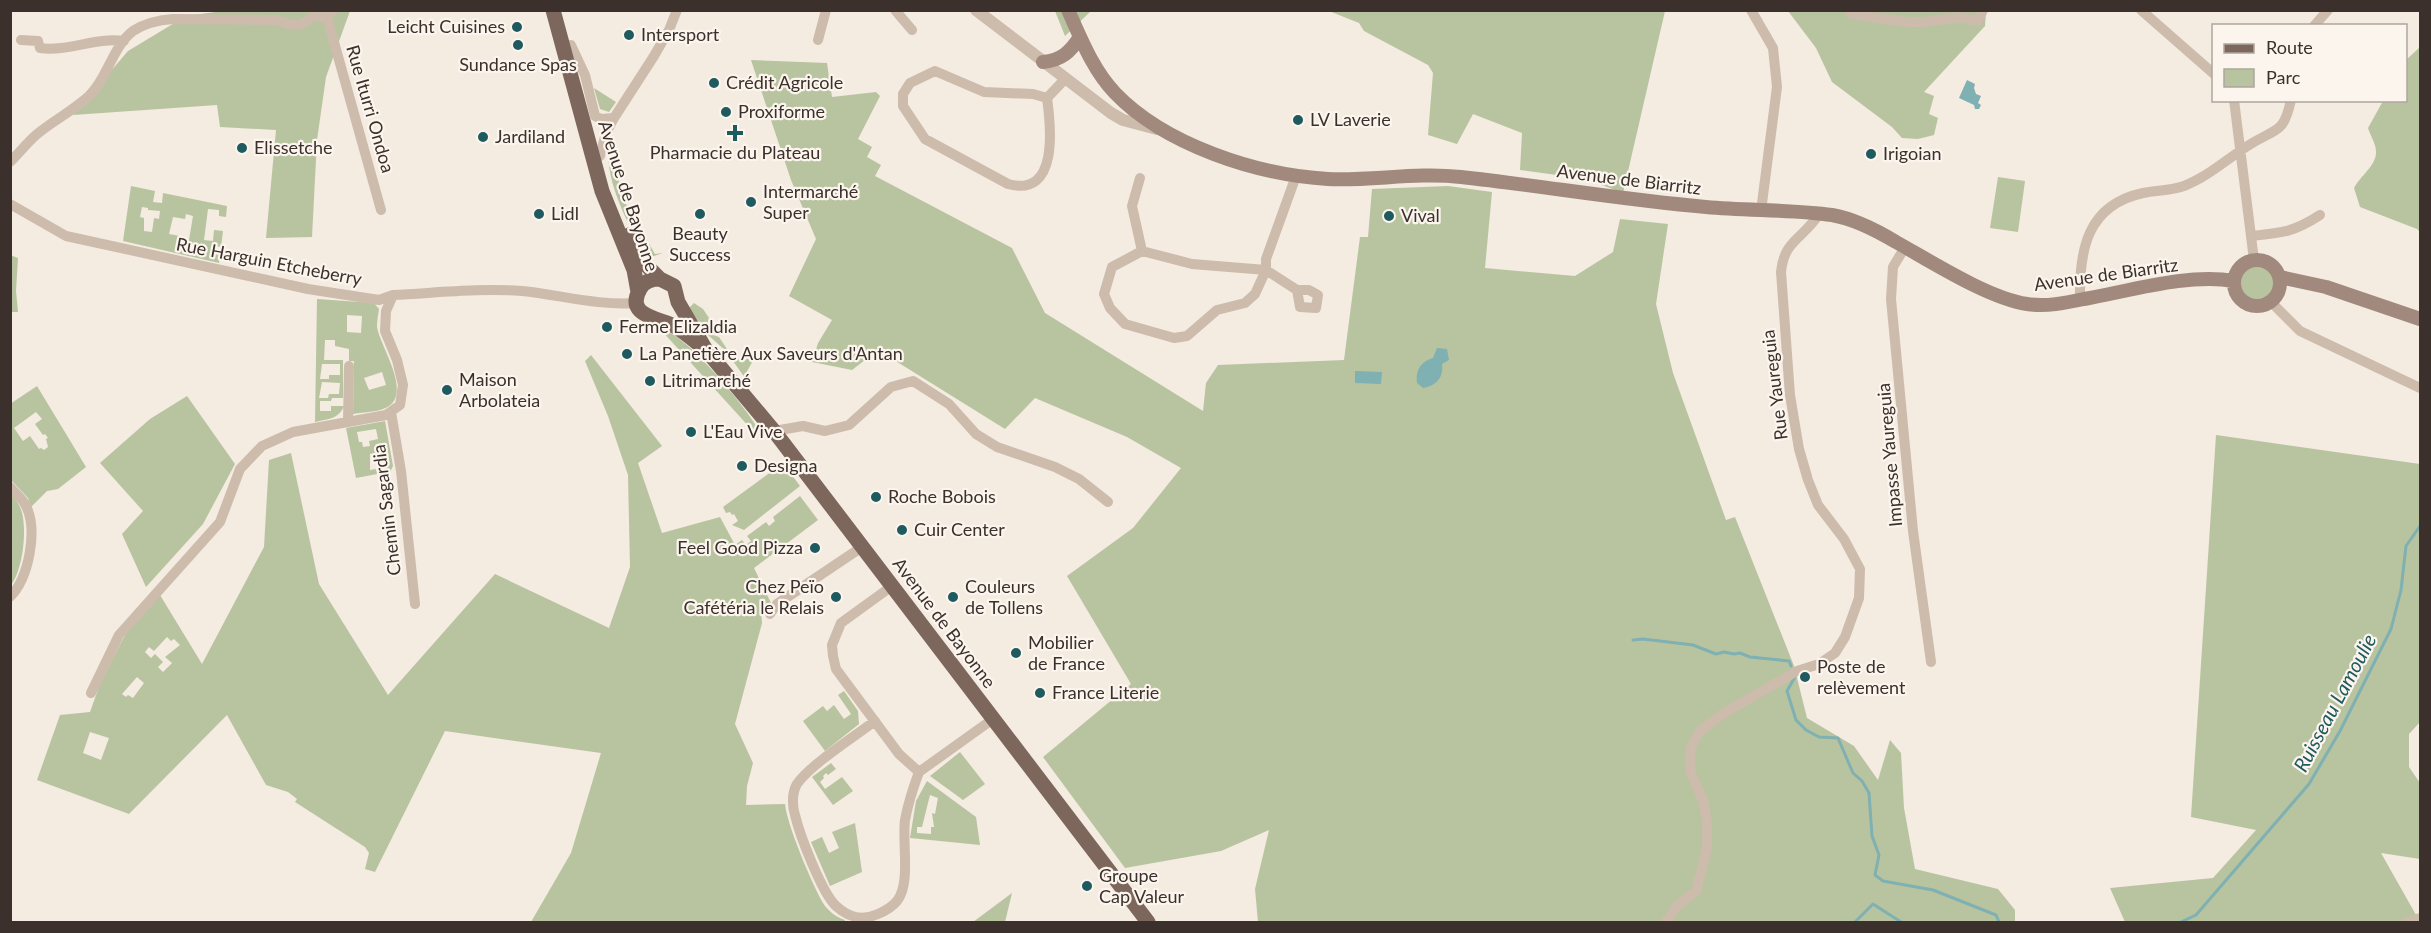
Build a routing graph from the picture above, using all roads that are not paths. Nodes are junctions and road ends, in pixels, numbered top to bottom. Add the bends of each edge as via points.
1 (555, 10) edge
2 (562, 10) edge
3 (676, 10) edge
4 (826, 10) edge
5 (895, 10) edge
6 (976, 10) edge
7 (1068, 10) edge
8 (1751, 10) edge
9 (1849, 10) edge
10 (1983, 10) edge
11 (2141, 10) edge
12 (2328, 10) edge
13 (322, 13) edge
14 (2316, 24) edge
15 (912, 30) dead end
16 (569, 37) junction
17 (1080, 37) junction
18 (21, 40) dead end
19 (818, 40) dead end
20 (124, 41) junction
21 (1043, 63) junction
22 (2212, 72) edge
23 (571, 78) junction
24 (1065, 79) junction
25 (1047, 98) junction
26 (2234, 102) edge
27 (2291, 102) edge
28 (614, 118) junction
29 (1158, 129) junction
30 (600, 134) junction
31 (2241, 153) junction
32 (10, 162) edge
33 (1296, 176) junction
34 (1140, 178) dead end
35 (10, 204) edge
36 (381, 210) dead end
37 (1761, 211) junction
38 (1819, 214) junction
39 (2320, 214) dead end
40 (2252, 236) junction
41 (1905, 247) junction
42 (1142, 251) junction
43 (2254, 260) junction
44 (1266, 270) junction
45 (2280, 278) junction
46 (660, 279) junction
47 (2234, 281) junction
48 (1297, 290) dead end
49 (393, 295) junction
50 (638, 298) junction
51 (2080, 300) junction
52 (678, 302) junction
53 (2271, 302) junction
54 (2421, 319) edge
55 (660, 320) junction
56 (706, 350) junction
57 (349, 366) dead end
58 (2421, 388) edge
59 (391, 412) junction
60 (348, 422) junction
61 (774, 431) junction
62 (10, 487) edge
63 (1108, 502) dead end
64 (862, 547) junction
65 (892, 586) junction
66 (10, 597) edge
67 (415, 604) dead end
68 (770, 614) dead end
69 (1931, 662) dead end
70 (91, 693) dead end
71 (993, 719) junction
72 (875, 721) junction
73 (919, 772) junction
74 (2421, 918) edge
75 (1148, 922) edge
76 (1666, 922) edge
77 (2407, 922) edge

1 - 16 main road, Avenue de Bayonne
1 - 23 main road, Avenue de Bayonne
2 - 16 main road, Avenue de Bayonne
3 - 28 street via 669,30
4 - 19 street
5 - 15 street
6 - 21 street
7 - 17 main road, Avenue de Biarritz
8 - 37 street via 1773,48 1777,87
9 - 10 street via 1852,14 1906,22 1958,17 1978,21
11 - 22 street
12 - 14 street
13 - 20 street via 300,25 275,20 159,20 133,31
13 - 36 street, Rue Iturri Ondoa
16 - 28 street, Avenue de Bayonne via 585,75 595,116
16 - 30 main road, Avenue de Bayonne
17 - 21 main road via 1064,57
17 - 29 main road, Avenue de Biarritz via 1115,93
18 - 20 street via 38,41 40,48 52,50 108,39
20 - 32 street via 88,96 34,136
21 - 24 street
23 - 30 street, Avenue de Bayonne via 591,136
23 - 50 main road, Avenue de Bayonne via 602,191 634,270
24 - 25 street
24 - 29 street via 1123,120
25 - 25 street via 984,92 935,71 910,83 903,94 903,106 925,139 1018,187 1034,182 1050,156
26 - 31 street
27 - 31 street via 2288,114 2275,133 2253,142
28 - 30 street
29 - 33 main road, Avenue de Biarritz via 1208,152
30 - 46 main road, Avenue de Bayonne via 600,156 611,195 645,264
31 - 40 street
31 - 51 street via 2191,183 2126,197 2108,208 2094,221 2086,237
33 - 37 main road, Avenue de Biarritz via 1458,177 1622,199
33 - 44 street via 1266,259
34 - 42 street via 1131,207
35 - 49 street, Rue Harguin Etcheberry via 66,236 308,289 379,300
37 - 38 main road, Avenue de Biarritz
38 - 41 main road, Avenue de Biarritz via 1862,224
38 - 76 street, Rue Yaureguia via 1782,256 1790,395 1808,480 1818,505 1857,563 1859,598 1845,637 1834,653 1724,713 1699,732 1690,749 1690,771 1703,800 1707,849 1696,891 1677,906
39 - 40 street via 2293,231
40 - 43 street
41 - 51 main road, Avenue de Biarritz via 2007,299 2043,305
41 - 69 street, Impasse Yaureguia via 1893,267 1891,298 1913,531
42 - 44 street via 1192,264
42 - 44 street via 1112,267 1104,294 1110,308 1125,324 1174,338 1187,336 1217,310 1245,303 1255,294
43 - 45 main road via 2273,266
43 - 47 main road via 2240,267
44 - 48 street
45 - 53 main road via 2279,291
45 - 54 main road via 2326,287
46 - 50 main road via 646,282
46 - 52 main road via 674,286
47 - 51 main road, Avenue de Biarritz via 2190,281
47 - 53 main road via 2237,296 2249,305 2264,306
49 - 50 street, Rue Harguin Etcheberry via 496,290 590,302
49 - 59 street via 386,311 385,331 398,360 403,385 400,405
50 - 55 main road via 646,316
52 - 55 main road via 672,314
52 - 56 main road
53 - 58 street via 2300,331
55 - 56 main road via 678,328
56 - 61 main road, Avenue de Bayonne
57 - 60 street
59 - 60 street
59 - 67 street, Chemin Sagardia
60 - 70 street via 293,432 262,446 240,469 220,522 119,635
61 - 63 street via 803,426 825,431 849,425 891,387 913,381 949,404 976,434 997,447 1079,479
61 - 64 main road, Avenue de Bayonne
62 - 66 street via 26,505 31,538 24,576
64 - 65 main road, Avenue de Bayonne
64 - 68 street via 777,604
65 - 71 main road, Avenue de Bayonne
65 - 72 street via 842,623 832,645 836,669
71 - 73 street
71 - 75 main road, Avenue de Bayonne
72 - 73 street via 899,754
72 - 73 street via 796,785 793,801 822,886 835,905 854,918 885,911 903,887 905,820
74 - 77 street

